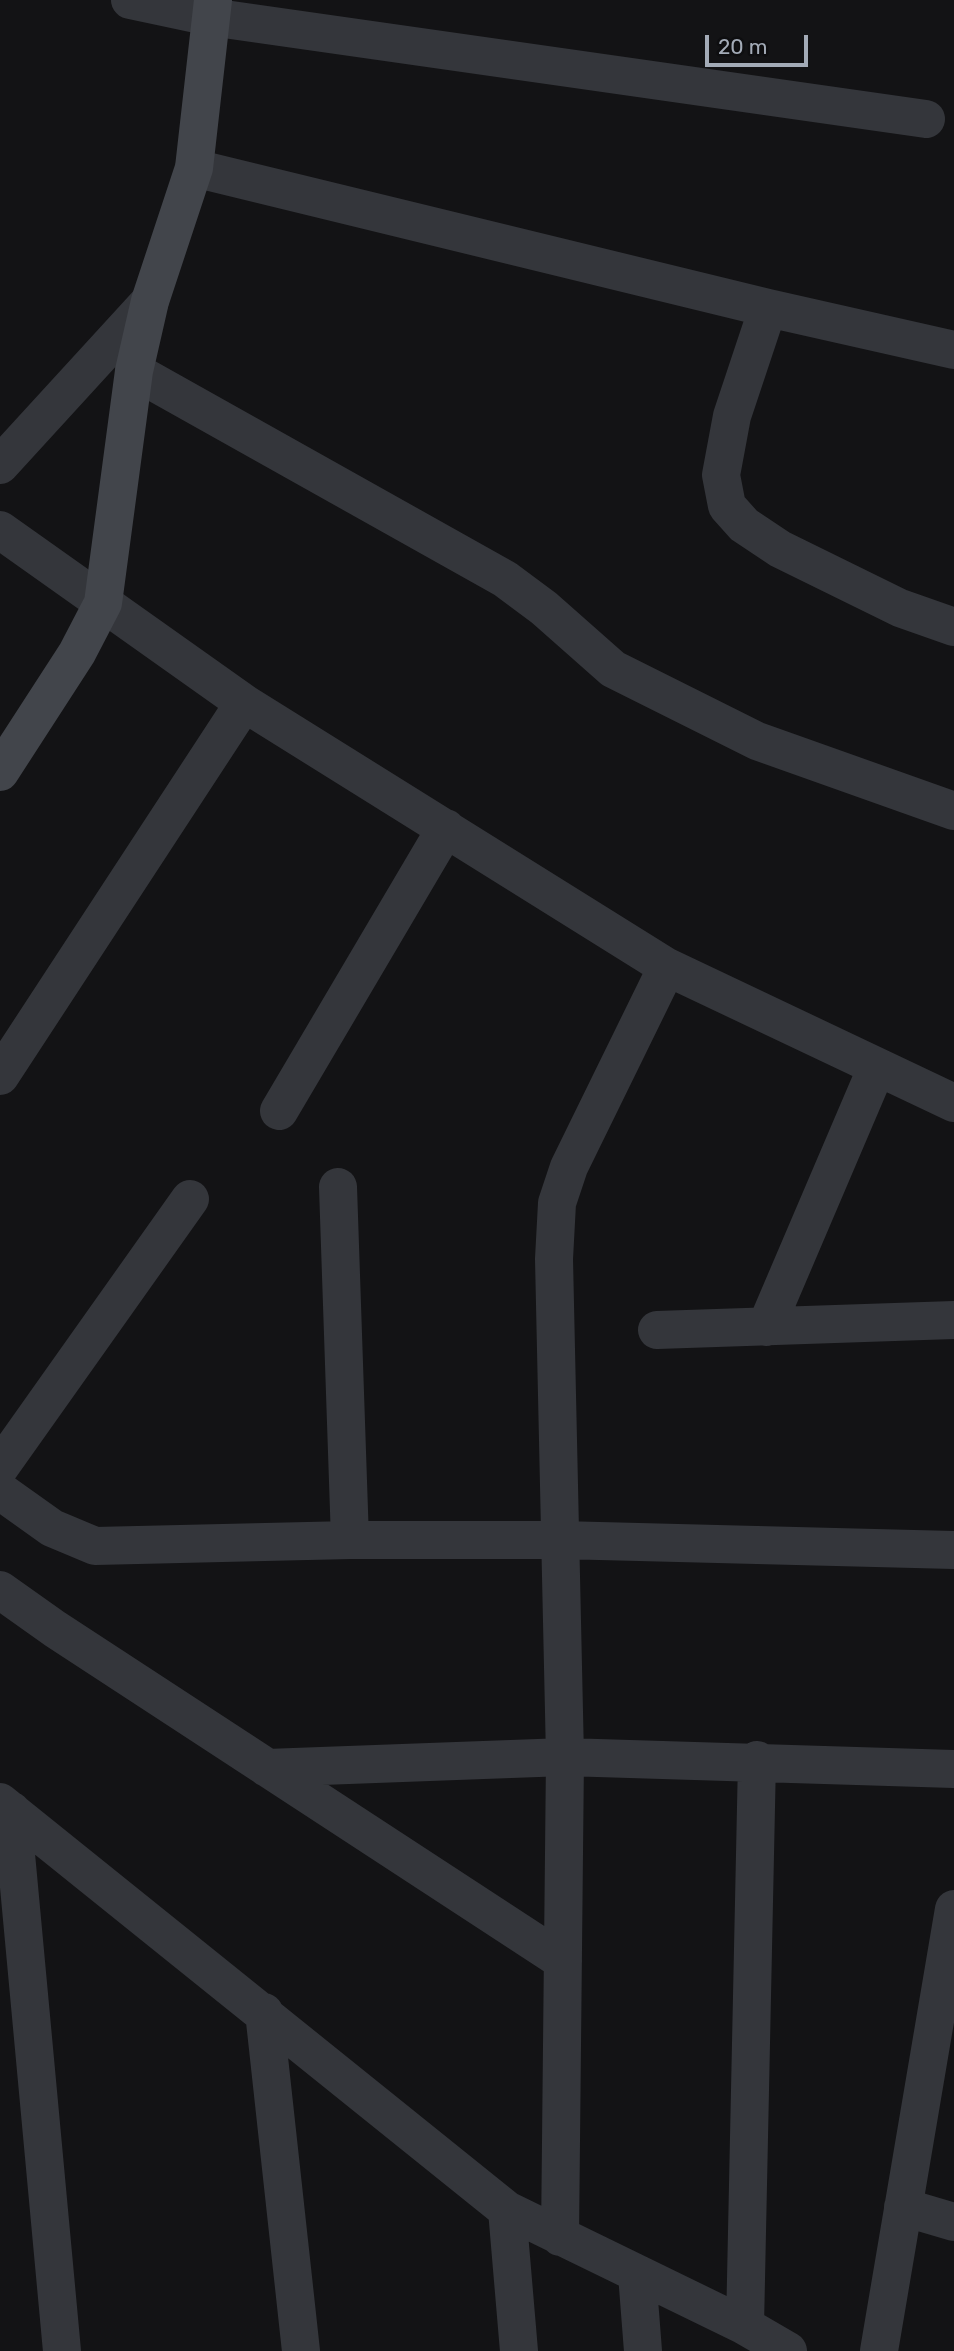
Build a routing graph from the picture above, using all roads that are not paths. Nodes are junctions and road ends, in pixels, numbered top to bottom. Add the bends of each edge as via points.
1 (130, 0) edge
2 (212, 8) edge
3 (926, 119) dead end
4 (194, 168) junction
5 (150, 301) junction
6 (768, 308) junction
7 (954, 350) edge
8 (134, 371) junction
9 (0, 465) edge
10 (0, 530) edge
11 (103, 603) junction
12 (954, 627) edge
13 (244, 703) junction
14 (0, 772) edge
15 (954, 811) edge
16 (446, 828) junction
17 (667, 967) junction
18 (877, 1067) junction
19 (0, 1076) edge
20 (954, 1103) edge
21 (279, 1111) dead end
22 (338, 1187) dead end
23 (190, 1199) dead end
24 (954, 1320) edge
25 (766, 1326) junction
26 (657, 1331) dead end
27 (0, 1467) edge
28 (0, 1491) edge
29 (350, 1540) junction
30 (560, 1540) junction
31 (954, 1550) edge
32 (0, 1590) edge
33 (565, 1757) junction
34 (757, 1760) junction
35 (267, 1769) junction
36 (954, 1769) edge
37 (6, 1807) edge
38 (954, 1909) edge
39 (563, 1961) junction
40 (264, 2012) junction
41 (904, 2207) junction
42 (507, 2210) junction
43 (954, 2222) edge
44 (560, 2237) junction
45 (637, 2274) junction
46 (745, 2326) junction
47 (62, 2351) edge
48 (301, 2351) edge
49 (519, 2351) edge
50 (643, 2351) edge
51 (788, 2351) edge
52 (879, 2351) edge

1 - 2 street
2 - 3 street
2 - 4 street
4 - 5 street
4 - 6 street
5 - 8 street
5 - 9 street
6 - 7 street
6 - 12 street via 730,428 721,475 727,506 744,525 780,549 900,608
8 - 11 street
8 - 15 street via 505,579 613,670 757,741
10 - 11 street
11 - 13 street
11 - 14 street via 77,653
13 - 16 street
13 - 19 street
16 - 17 street
16 - 21 street
17 - 18 street
17 - 30 street via 569,1167 557,1203
18 - 20 street
18 - 25 street
22 - 29 street
23 - 27 street
24 - 25 street
25 - 26 street
28 - 29 street via 52,1528 94,1546
29 - 30 street
30 - 31 street
30 - 33 street
32 - 35 street
33 - 34 street
33 - 35 street
33 - 39 street
34 - 36 street
34 - 46 street
35 - 39 street
37 - 40 street
37 - 47 street
38 - 41 street
39 - 44 street
40 - 42 street
40 - 48 street
41 - 43 street
41 - 52 street
42 - 44 street
42 - 49 street
44 - 45 street
45 - 46 street
45 - 50 street
46 - 51 street

